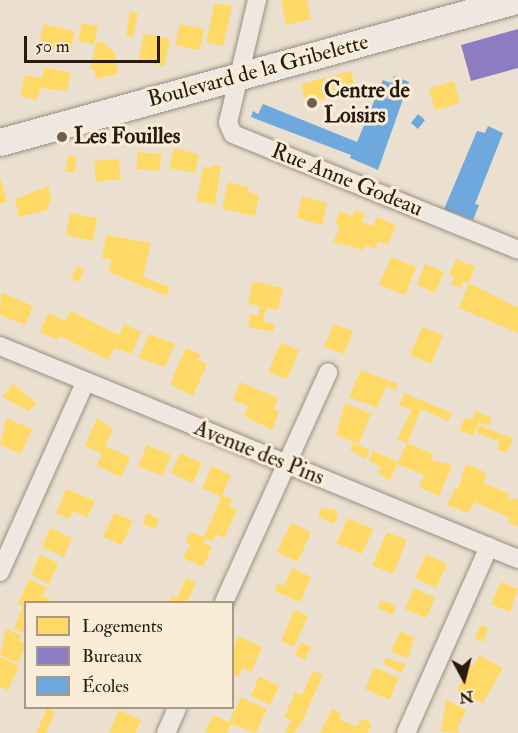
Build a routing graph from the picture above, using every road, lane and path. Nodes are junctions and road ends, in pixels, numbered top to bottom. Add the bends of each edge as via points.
1 (257, 0) edge
2 (516, 0) edge
3 (241, 76) junction
4 (0, 142) edge
5 (518, 250) edge
6 (0, 346) edge
7 (328, 373) dead end
8 (86, 381) junction
9 (286, 465) junction
10 (489, 547) junction
11 (518, 559) edge
12 (0, 572) edge
13 (225, 601) edge
14 (177, 709) edge
15 (166, 733) edge
16 (406, 733) edge

1 - 3 street, Rue Anne Godeau
2 - 3 main road, Boulevard de la Gribelette
3 - 4 main road, Boulevard de la Gribelette
3 - 5 street, Rue Anne Godeau via 228,123 233,134
6 - 8 street, Avenue des Pins
7 - 9 street
8 - 9 street, Avenue des Pins
8 - 12 street
9 - 10 street, Avenue des Pins
9 - 13 street
10 - 11 street, Avenue des Pins
10 - 16 street
14 - 15 street

